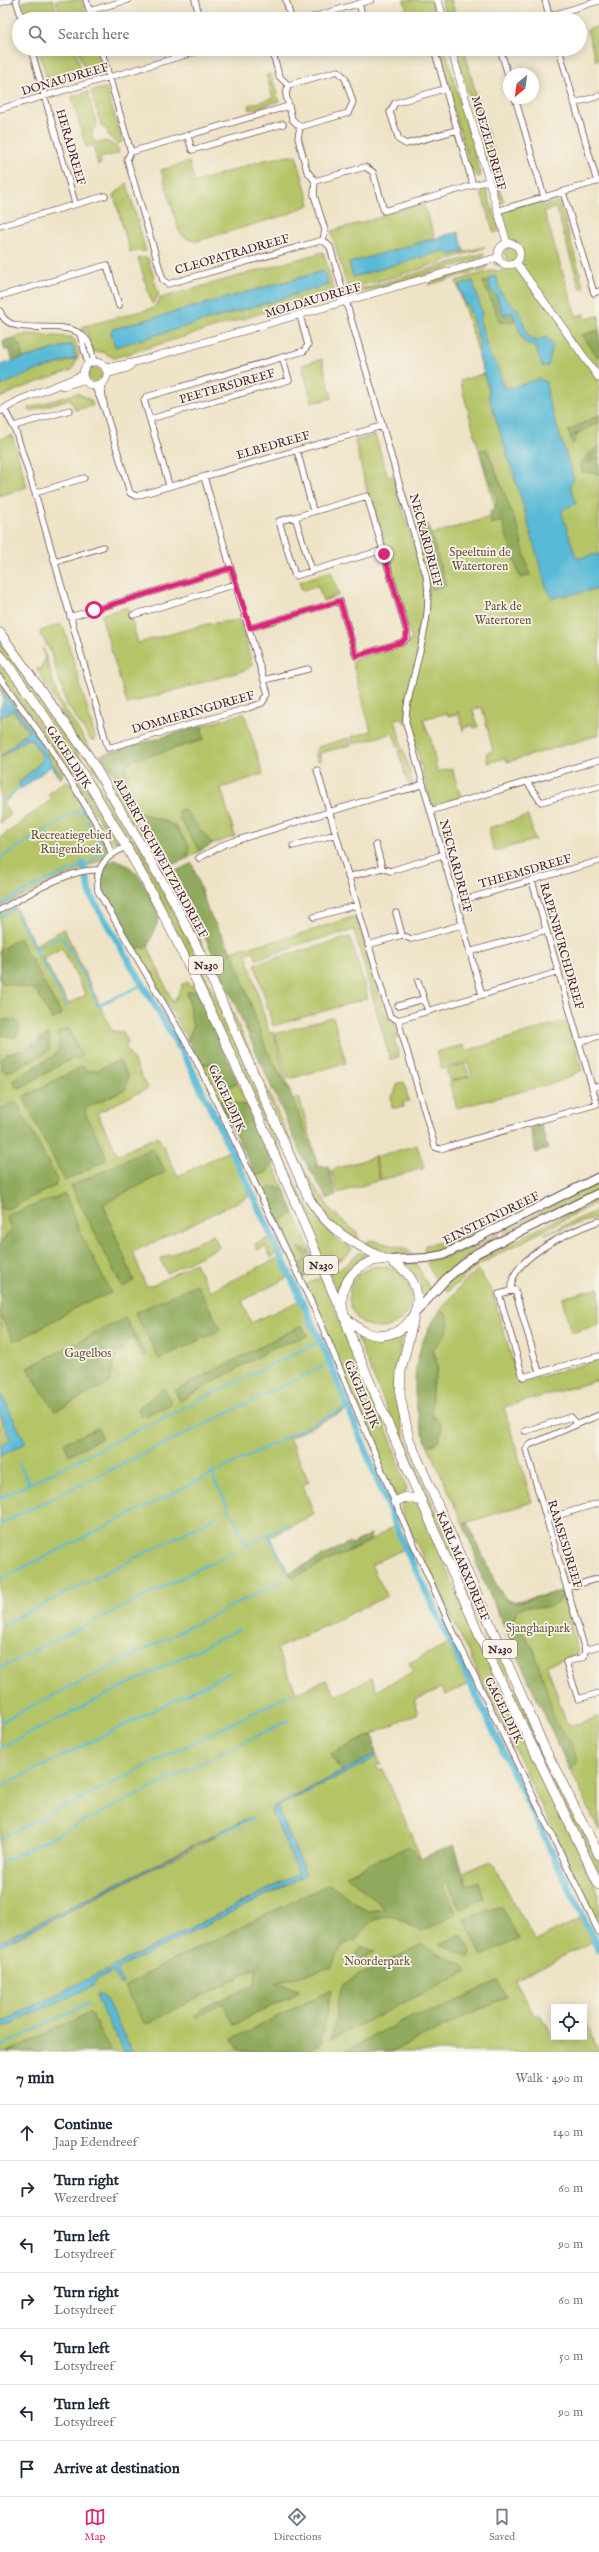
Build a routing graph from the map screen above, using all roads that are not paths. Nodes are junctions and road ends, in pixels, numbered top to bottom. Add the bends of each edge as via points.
1 (10, 0) edge
2 (16, 0) edge
3 (86, 0) edge
4 (128, 0) edge
5 (195, 0) edge
6 (286, 0) edge
7 (368, 0) edge
8 (438, 0) edge
9 (545, 0) edge
10 (599, 1) edge
11 (0, 3) edge
12 (359, 3) junction
13 (89, 11) joint
14 (20, 12) edge
15 (198, 12) edge
16 (289, 12) edge
17 (329, 12) edge
18 (361, 12) edge
19 (441, 12) edge
20 (549, 12) edge
21 (565, 12) edge
22 (33, 56) edge
23 (102, 56) edge
24 (182, 56) edge
25 (274, 56) edge
26 (436, 56) edge
27 (453, 56) edge
28 (502, 56) edge
29 (561, 56) edge
30 (506, 68) edge
31 (109, 77) junction
32 (288, 85) junction
33 (444, 89) junction
34 (44, 96) junction
35 (599, 96) edge
36 (575, 103) junction
37 (517, 104) edge
38 (289, 106) junction
39 (0, 109) edge
40 (283, 124) dead end
41 (300, 127) junction
42 (457, 130) junction
43 (188, 137) junction
44 (131, 152) junction
45 (315, 181) junction
46 (488, 181) junction
47 (598, 182) edge
48 (473, 185) junction
49 (563, 192) junction
50 (105, 196) dead end
51 (544, 197) junction
52 (75, 203) junction
53 (497, 211) junction
54 (0, 226) edge
55 (323, 240) junction
56 (506, 243) junction
57 (499, 257) junction
58 (516, 262) junction
59 (599, 291) edge
60 (0, 296) edge
61 (346, 302) junction
62 (119, 306) dead end
63 (0, 311) edge
64 (300, 316) junction
65 (282, 357) junction
66 (91, 363) junction
67 (106, 370) junction
68 (83, 378) junction
69 (599, 378) edge
70 (98, 386) junction
71 (2, 410) edge
72 (70, 410) dead end
73 (150, 420) junction
74 (14, 426) junction
75 (382, 426) junction
76 (297, 450) junction
77 (204, 477) junction
78 (84, 478) dead end
79 (169, 486) junction
80 (35, 493) junction
81 (313, 511) junction
82 (295, 517) junction
83 (103, 547) dead end
84 (383, 550) junction
85 (55, 562) junction
86 (231, 568) junction
87 (312, 571) junction
88 (236, 584) junction
89 (133, 615) dead end
90 (70, 617) junction
91 (250, 628) junction
92 (0, 633) edge
93 (0, 654) edge
94 (308, 669) dead end
95 (0, 678) edge
96 (264, 680) junction
97 (599, 760) edge
98 (317, 770) dead end
99 (527, 782) junction
100 (422, 784) junction
101 (599, 786) edge
102 (430, 811) junction
103 (329, 812) junction
104 (336, 834) junction
105 (376, 845) dead end
106 (128, 846) junction
107 (293, 846) dead end
108 (111, 853) junction
109 (442, 855) junction
110 (199, 858) dead end
111 (599, 861) edge
112 (382, 868) junction
113 (98, 870) junction
114 (348, 878) junction
115 (532, 881) junction
116 (456, 902) junction
117 (357, 905) junction
118 (0, 910) edge
119 (396, 913) dead end
120 (314, 917) dead end
121 (461, 925) junction
122 (546, 930) junction
123 (402, 935) junction
124 (368, 945) junction
125 (469, 952) junction
126 (559, 972) junction
127 (418, 981) dead end
128 (482, 995) junction
129 (424, 999) junction
130 (398, 1006) dead end
131 (428, 1011) junction
132 (398, 1020) junction
133 (599, 1036) edge
134 (578, 1042) junction
135 (599, 1086) edge
136 (592, 1088) junction
137 (599, 1178) edge
138 (599, 1193) edge
139 (599, 1221) edge
140 (386, 1259) junction
141 (511, 1290) junction
142 (344, 1314) junction
143 (416, 1314) junction
144 (599, 1356) edge
145 (539, 1372) junction
146 (599, 1415) edge
147 (577, 1424) junction
148 (525, 1431) dead end
149 (411, 1476) junction
150 (405, 1497) junction
151 (395, 1502) junction
152 (422, 1502) junction
153 (599, 1503) edge
154 (546, 1519) junction
155 (599, 1578) edge
156 (567, 1588) junction
157 (599, 1646) edge
158 (585, 1647) junction
159 (599, 1693) edge
160 (599, 1855) edge
161 (599, 1885) edge
162 (599, 1932) edge

1 - 11 street
2 - 14 street
3 - 13 street
4 - 13 street
5 - 15 street
6 - 16 street
7 - 12 street
8 - 19 street
9 - 20 street
10 - 21 street
12 - 17 street
12 - 18 street
22 - 34 street, HERADREEF
23 - 31 street
24 - 31 street, DONAUDREEF
25 - 32 street via 279,76
26 - 33 street
27 - 46 street, MOEZELDREEF
28 - 30 street
29 - 36 street
31 - 34 street, DONAUDREEF
31 - 44 street
32 - 38 street via 286,95
32 - 41 street via 338,71 346,78 353,102 348,113
33 - 42 street
33 - 42 street via 395,103 390,112 399,140 406,144
34 - 39 street, DONAUDREEF
34 - 52 street, HERADREEF
35 - 36 street
36 - 47 street
37 - 51 street
38 - 41 street via 292,119
38 - 43 street
40 - 43 street via 192,150
41 - 45 street via 298,138 307,171
42 - 48 street
43 - 44 street
44 - 55 street, CLEOPATRADREEF via 127,159 161,274 168,284
45 - 48 street via 365,167 373,172 384,211
45 - 55 street via 314,195 325,230
46 - 48 street
46 - 53 street, MOEZELDREEF
47 - 49 street
49 - 51 street
49 - 59 street via 594,293
50 - 52 street
51 - 53 street
52 - 54 street
53 - 56 street, MOEZELDREEF
55 - 61 street, NECKARDREEF via 330,247
56 - 57 street via 500,248
56 - 58 street via 514,244 520,250 520,257
57 - 58 street via 508,265
57 - 61 street, MOLDAUDREEF
58 - 69 street
60 - 62 street via 107,265
61 - 64 street, MOLDAUDREEF
61 - 75 street, NECKARDREEF
63 - 66 street via 6,321 16,326 71,328 80,334
64 - 65 street, PEETERSDREEF via 308,345 304,351
64 - 67 street, MOLDAUDREEF via 132,363 128,368
65 - 73 street, PEETERSDREEF via 146,397 144,400
65 - 73 street, PEETERSDREEF via 289,380
66 - 67 street
66 - 68 street
67 - 70 street
68 - 70 street
68 - 71 street via 57,386
70 - 79 street, ELBEDREEF via 130,493 136,496
71 - 74 street
72 - 74 street
73 - 79 street, PEETERSDREEF
74 - 80 street
75 - 76 street, ELBEDREEF
75 - 100 street, NECKARDREEF via 428,586 428,618 405,721
76 - 77 street, ELBEDREEF
76 - 81 street
77 - 79 street, ELBEDREEF
77 - 86 street
78 - 80 street
80 - 85 street
81 - 82 street
81 - 84 street via 367,496
82 - 87 street
82 - 87 street via 279,521 295,576
83 - 85 street
84 - 87 street
84 - 91 street via 407,632 404,640 356,656 340,601
85 - 90 street
86 - 88 street
86 - 90 street
88 - 89 street
88 - 91 street
90 - 96 street, DOMMERINGDREEF via 108,748 262,703 268,694
91 - 96 street
92 - 140 highway, ALBERT SCHWEITZERDREEF / N230 via 89,757 172,898 203,959 308,1197 324,1220 340,1235
93 - 106 highway, ALBERT SCHWEITZERDREEF / N230 via 78,764
94 - 96 street, DOMMERINGDREEF
95 - 108 street, GAGELDIJK via 69,776 107,841
97 - 99 street
98 - 103 street
99 - 101 street via 541,802
99 - 102 street
100 - 102 street, NECKARDREEF
100 - 103 street
102 - 109 street, NECKARDREEF
103 - 104 street
103 - 110 street via 225,844
104 - 107 street
104 - 114 street
105 - 112 street
106 - 108 street
106 - 142 highway, ALBERT SCHWEITZERDREEF / N230 via 189,962 236,1064 333,1294
108 - 113 street
109 - 112 street via 390,870
109 - 116 street, NECKARDREEF
111 - 115 street, THEEMSDREEF
112 - 114 street
113 - 118 street via 87,870 57,881
113 - 151 street, GAGELDIJK via 96,879 103,901 181,1033 216,1099 320,1321
114 - 117 street
115 - 116 street, THEEMSDREEF
115 - 122 street, RAPENBURCHDREEF
116 - 121 street, NECKARDREEF
117 - 120 street
117 - 124 street
119 - 123 street
121 - 123 street via 411,939
121 - 125 street, NECKARDREEF
122 - 125 street
122 - 126 street, RAPENBURCHDREEF
123 - 124 street
124 - 132 street via 390,1017
125 - 128 street, NECKARDREEF
126 - 128 street
126 - 134 street, RAPENBURCHDREEF
127 - 129 street
128 - 131 street
129 - 130 street
129 - 131 street
131 - 132 street
132 - 136 street, RAPENBURCHDREEF via 436,1147 440,1149 596,1104
133 - 134 street
134 - 136 street, RAPENBURCHDREEF
135 - 136 street
137 - 140 main road, EINSTEINDREEF via 443,1255
138 - 143 main road via 477,1253 446,1279
139 - 141 street via 535,1253 511,1281
140 - 142 highway, N230 via 363,1264 350,1276 344,1288
140 - 143 highway, N230 via 403,1269 414,1284
141 - 145 street via 515,1290
141 - 145 street via 499,1294 522,1377
142 - 143 highway, N230 via 366,1332 385,1335 399,1331
142 - 149 highway, KARL MARXDREEF / N230 via 354,1345
143 - 160 highway, KARL MARXDREEF / N230 via 401,1371 400,1395 409,1439 526,1706
144 - 145 street
146 - 147 street
147 - 148 street via 571,1417
147 - 154 street, RAMSESDREEF via 529,1445 526,1449
149 - 150 highway via 410,1488
149 - 152 highway, KARL MARXDREEF / N230
150 - 151 highway
150 - 152 highway via 417,1498
151 - 162 street, GAGELDIJK via 449,1623
152 - 161 highway, KARL MARXDREEF / N230 via 484,1646
153 - 154 street
154 - 156 street, RAMSESDREEF
155 - 156 street
156 - 158 street, RAMSESDREEF
157 - 158 street
158 - 159 street via 584,1657 566,1662 568,1670 578,1699

